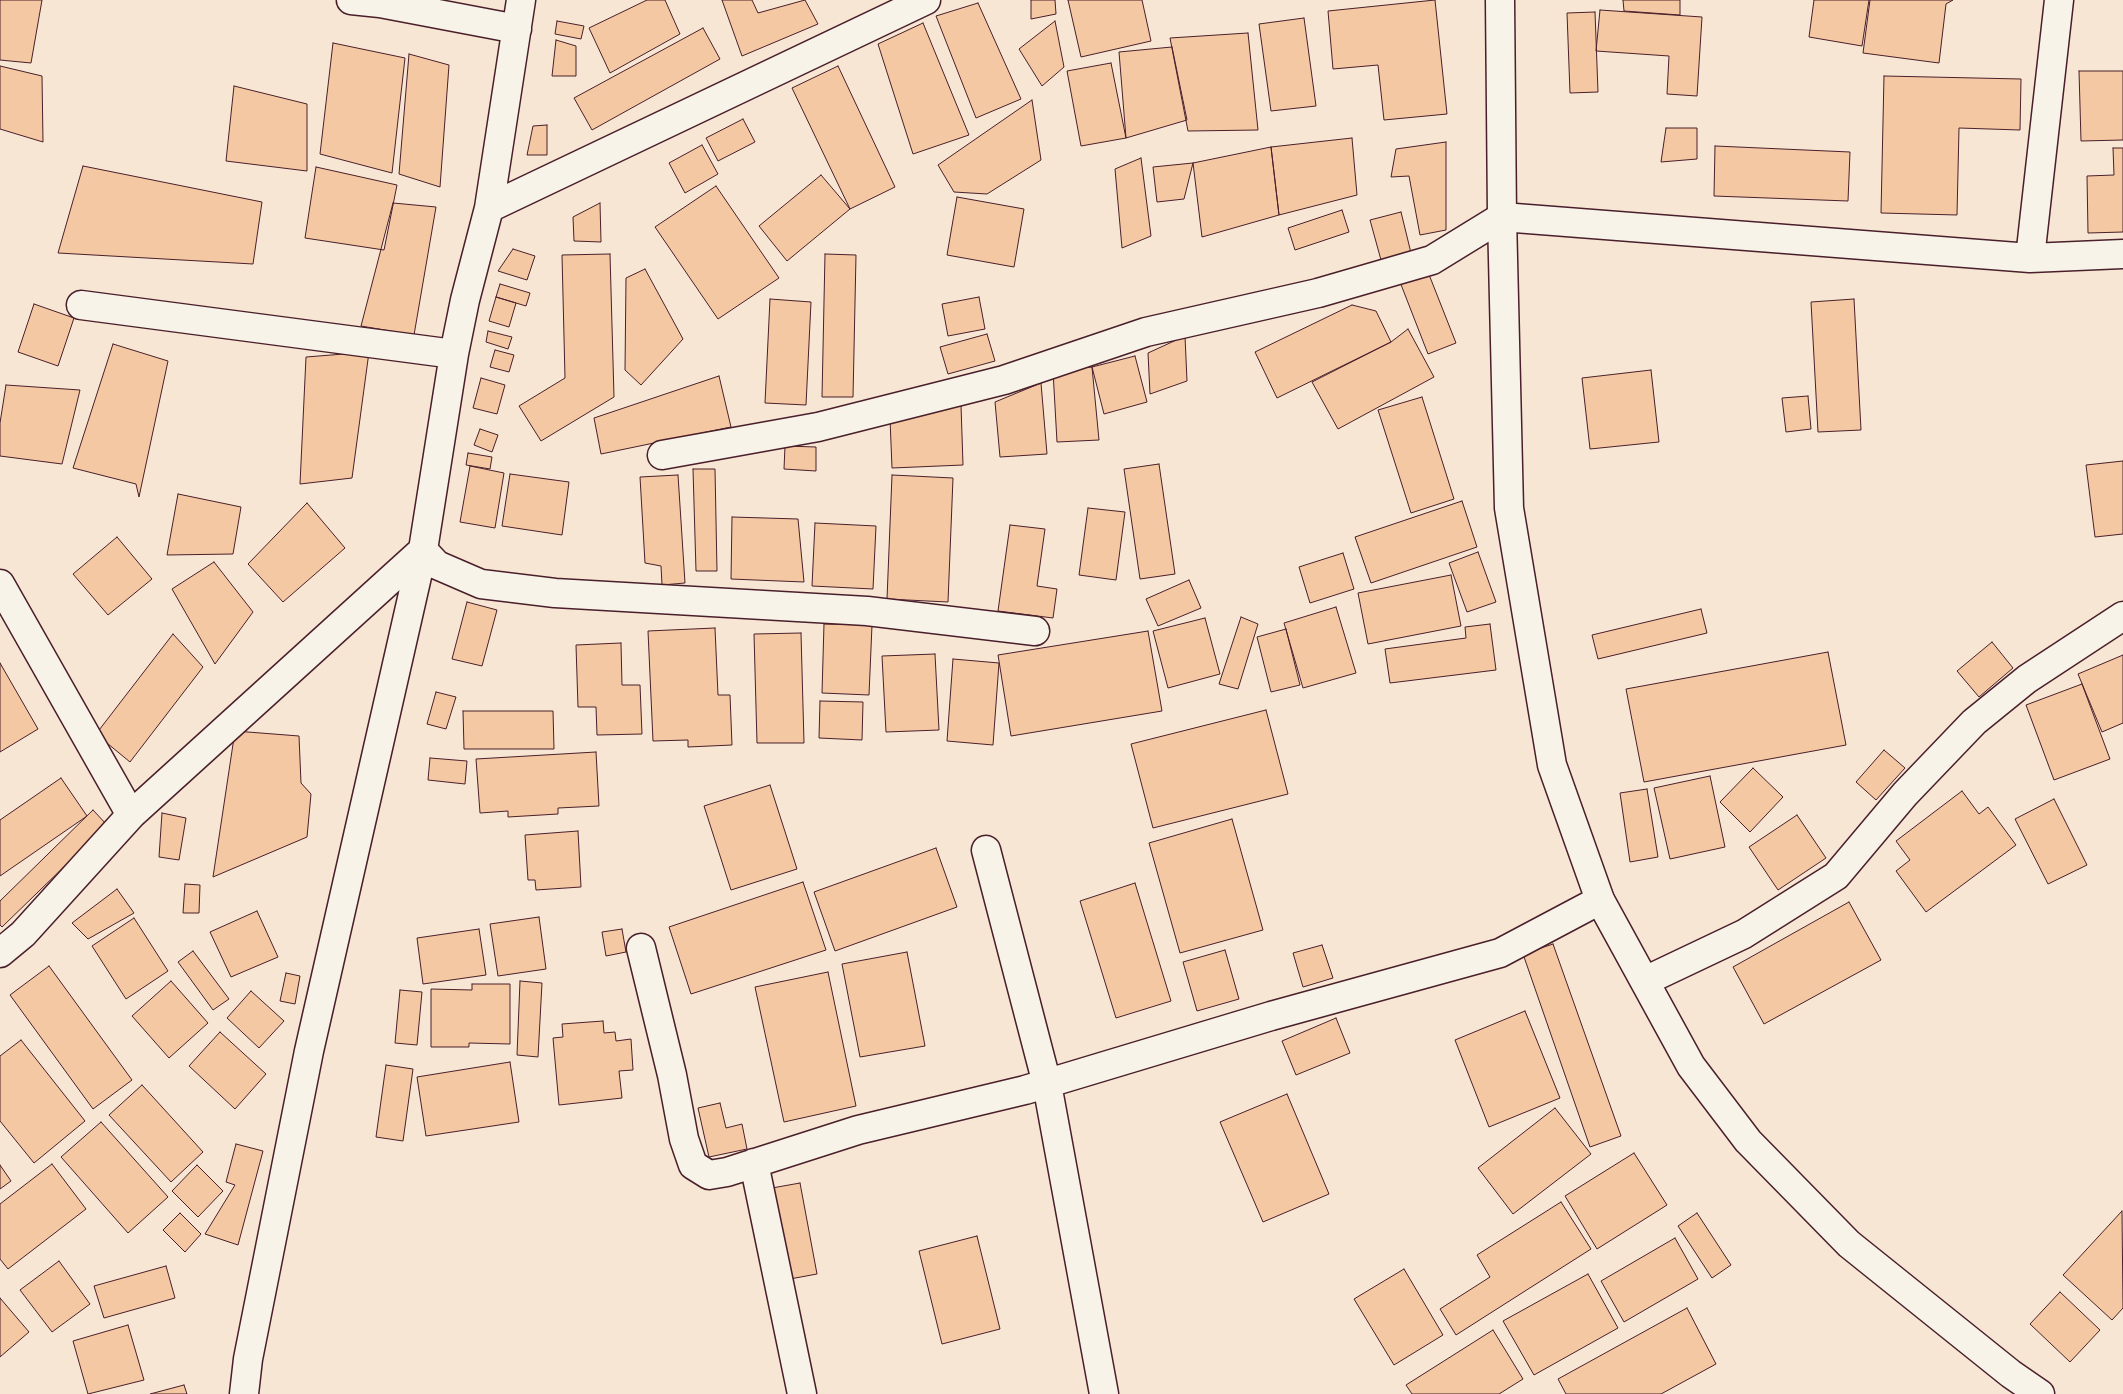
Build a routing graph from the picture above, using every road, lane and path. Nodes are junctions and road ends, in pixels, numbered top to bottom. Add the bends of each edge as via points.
1 (351, 0) edge
2 (521, 0) edge
3 (926, 0) edge
4 (1500, 0) edge
5 (2059, 0) edge
6 (517, 29) junction
7 (489, 208) junction
8 (1502, 218) junction
9 (2123, 254) edge
10 (2030, 258) junction
11 (81, 305) dead end
12 (454, 354) junction
13 (662, 455) dead end
14 (423, 550) junction
15 (0, 584) edge
16 (2123, 616) edge
17 (1035, 632) dead end
18 (131, 815) junction
19 (986, 850) dead end
20 (1600, 900) junction
21 (641, 948) dead end
22 (0, 953) edge
23 (1645, 982) junction
24 (1047, 1084) junction
25 (754, 1163) junction
26 (244, 1394) edge
27 (802, 1394) edge
28 (1104, 1394) edge
29 (2040, 1394) edge

1 - 6 street
2 - 6 street
3 - 7 street
4 - 8 street
5 - 10 street
6 - 7 street
7 - 12 street
8 - 10 street
8 - 13 street via 1432,260 1318,293 1146,332 1004,380 818,427
8 - 20 street via 1509,508 1552,765
9 - 10 street
11 - 12 street
12 - 14 street
14 - 17 street via 437,564 480,584 555,593 867,611
14 - 18 street
14 - 26 street via 309,1051 248,1359
15 - 18 street
16 - 23 street via 2027,679 1974,722 1905,794 1836,876 1744,934
18 - 22 street via 23,934
19 - 24 street
20 - 23 street
20 - 24 street via 1500,953 1271,1016
21 - 25 street via 684,1139 693,1165 709,1175
23 - 29 street via 1691,1066 1748,1141 1849,1244
24 - 25 street via 858,1130
24 - 28 street
25 - 27 street

